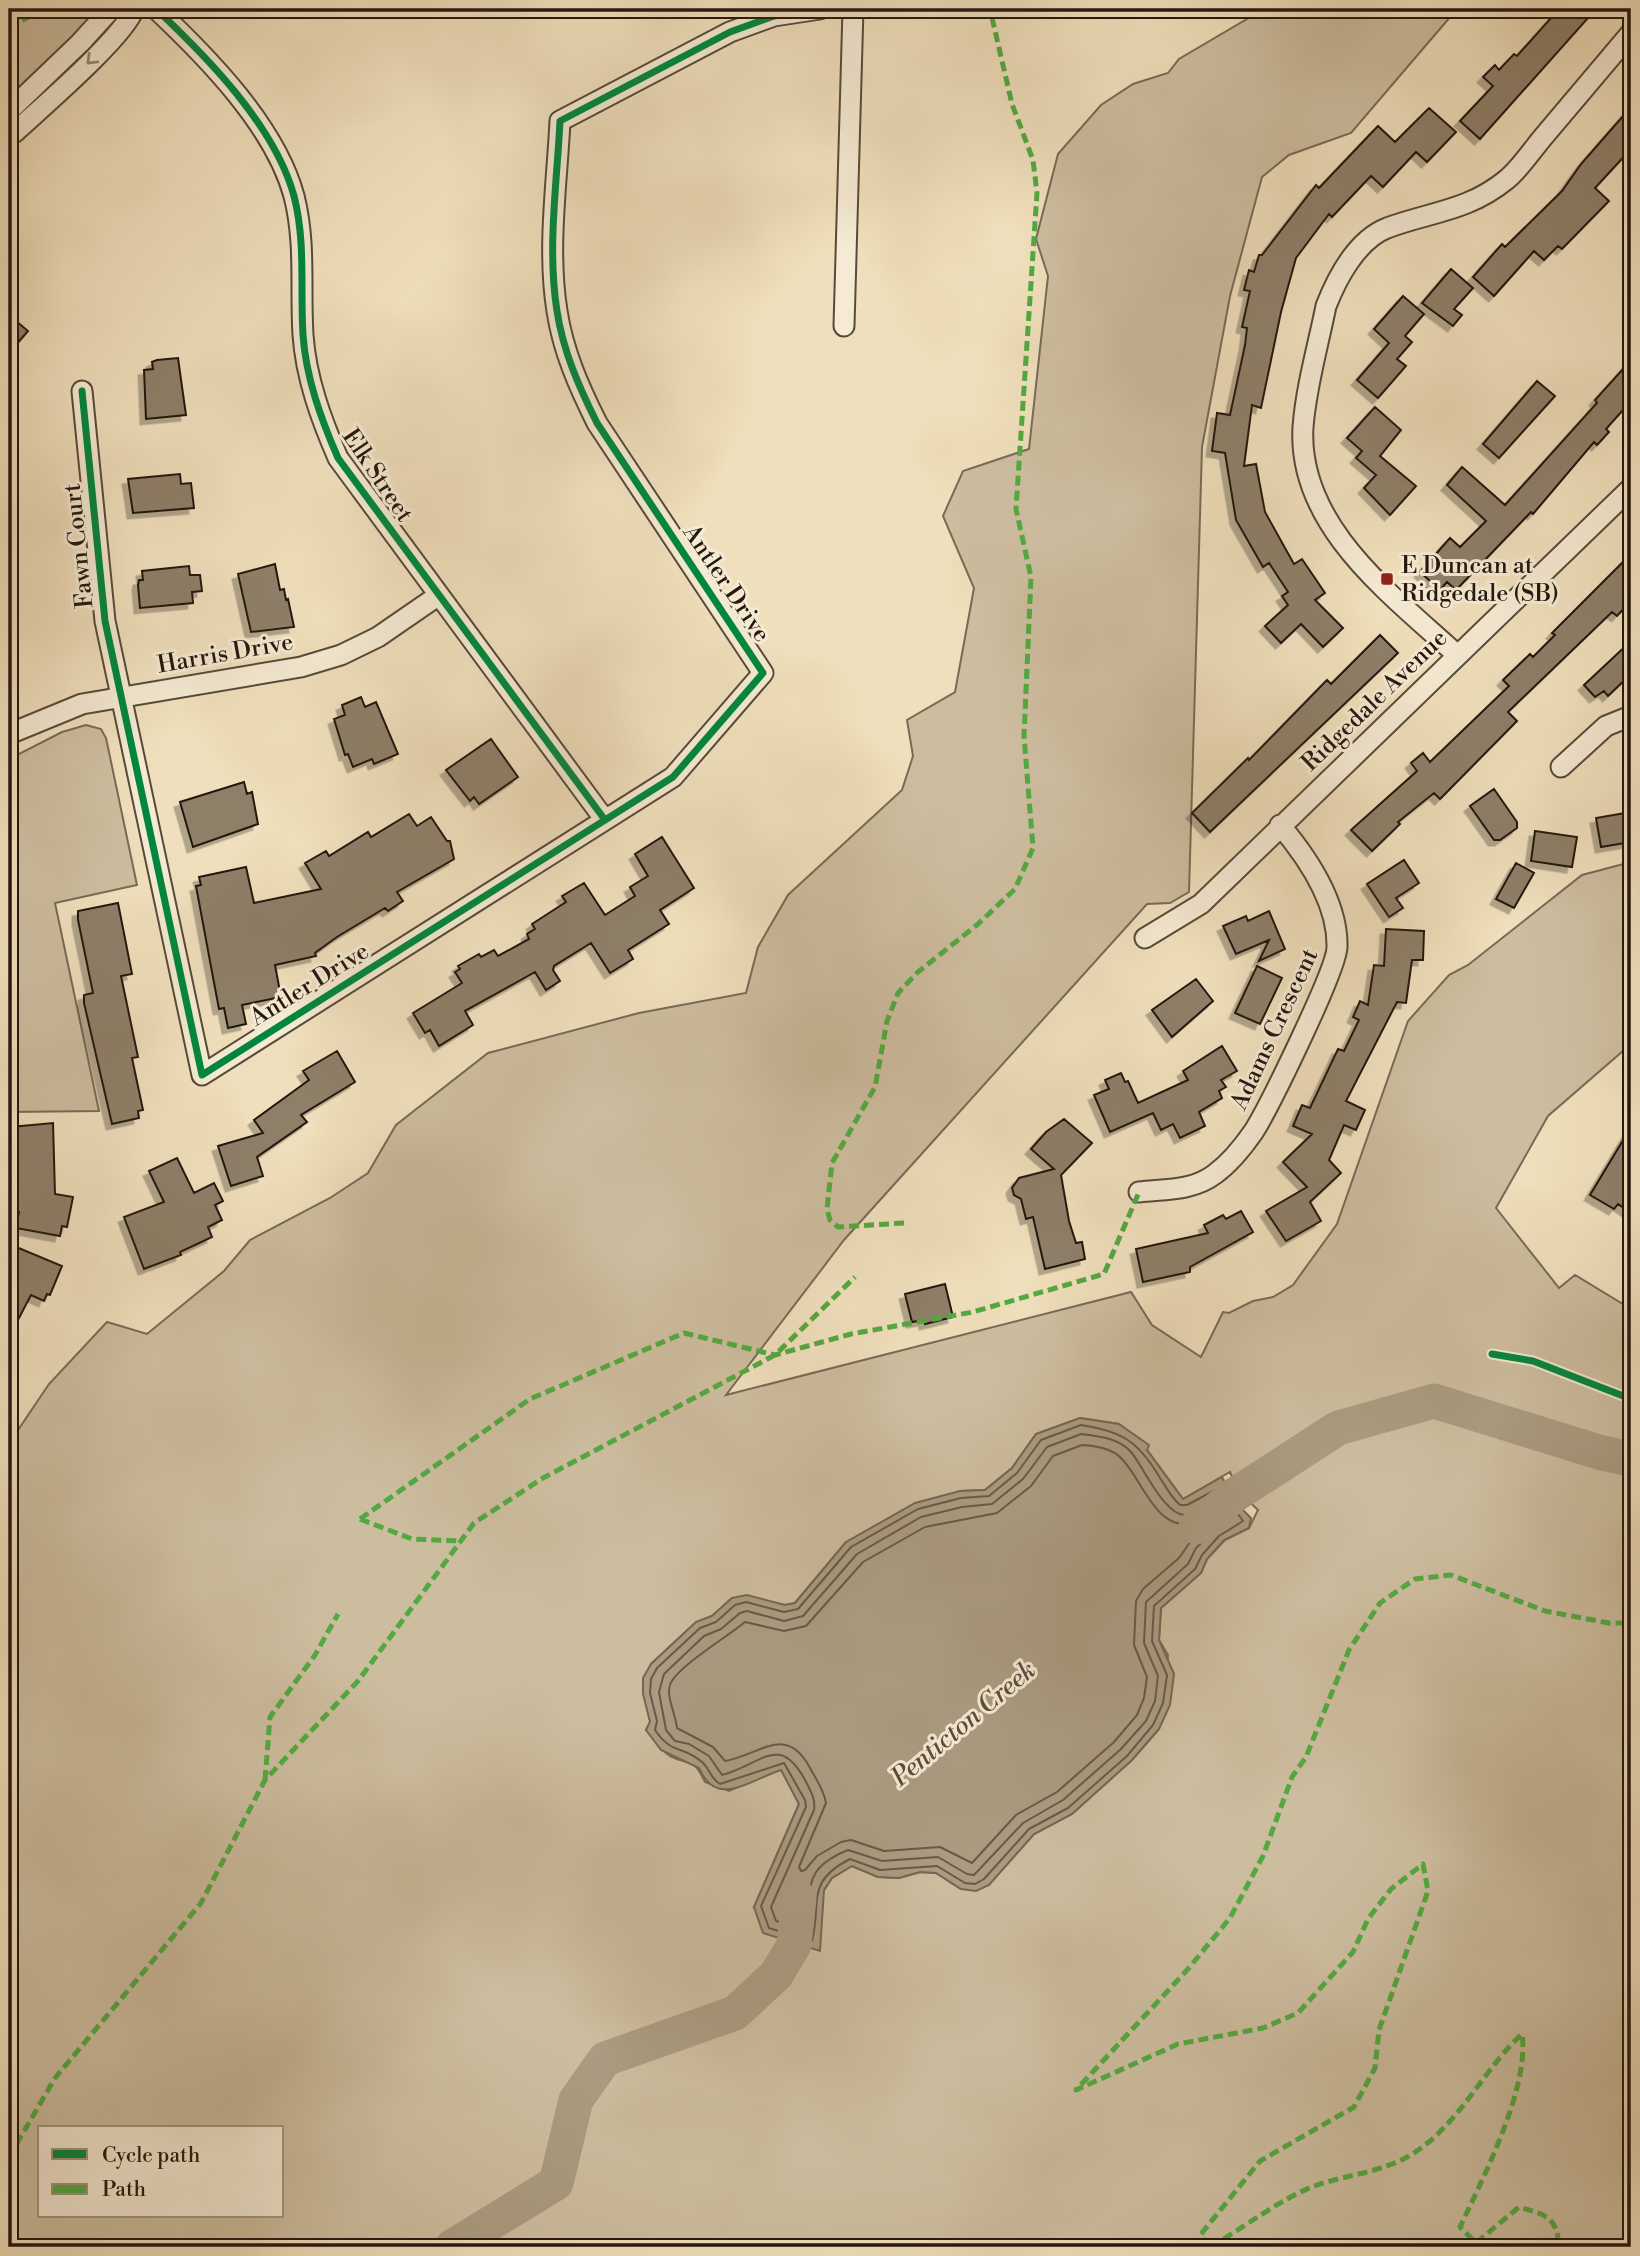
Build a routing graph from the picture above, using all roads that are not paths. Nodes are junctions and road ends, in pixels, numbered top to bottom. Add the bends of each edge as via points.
1 (111, 9) edge
2 (134, 9) edge
3 (156, 9) edge
4 (820, 9) edge
5 (853, 9) edge
6 (1631, 33) edge
7 (9, 111) edge
8 (9, 135) edge
9 (845, 326) dead end
10 (82, 391) dead end
11 (1631, 488) edge
12 (439, 595) junction
13 (1456, 654) junction
14 (121, 695) junction
15 (1631, 716) edge
16 (9, 734) edge
17 (1561, 767) dead end
18 (605, 820) junction
19 (1280, 825) junction
20 (1145, 938) dead end
21 (1139, 1192) dead end

1 - 7 street
2 -> 8 street via 95,56
3 - 12 street, Elk Street via 216,66 272,147 294,195 304,261 303,336 318,412 338,458
4 - 18 street, Antler Drive via 775,16 730,32 561,121 553,272 559,323 579,386 597,423 764,673 673,777
5 - 9 street
6 - 13 street via 1507,179 1452,211 1386,228 1372,237 1360,247 1326,306 1303,430 1309,479 1328,519 1360,565
10 - 14 street, Fawn Court via 105,621
11 - 13 street, Ridgedale Avenue
12 - 14 street, Harris Drive via 378,638 301,667
12 - 18 street, Elk Street
13 - 19 street, Ridgedale Avenue
14 - 16 street, Harris Drive via 49,715
14 - 18 street, Antler Drive via 202,1075
15 - 17 street via 1606,726
19 - 20 street, Ridgedale Avenue via 1201,904
19 - 21 street, Adams Crescent via 1300,849 1335,918 1337,950 1314,1008 1237,1155 1192,1187

